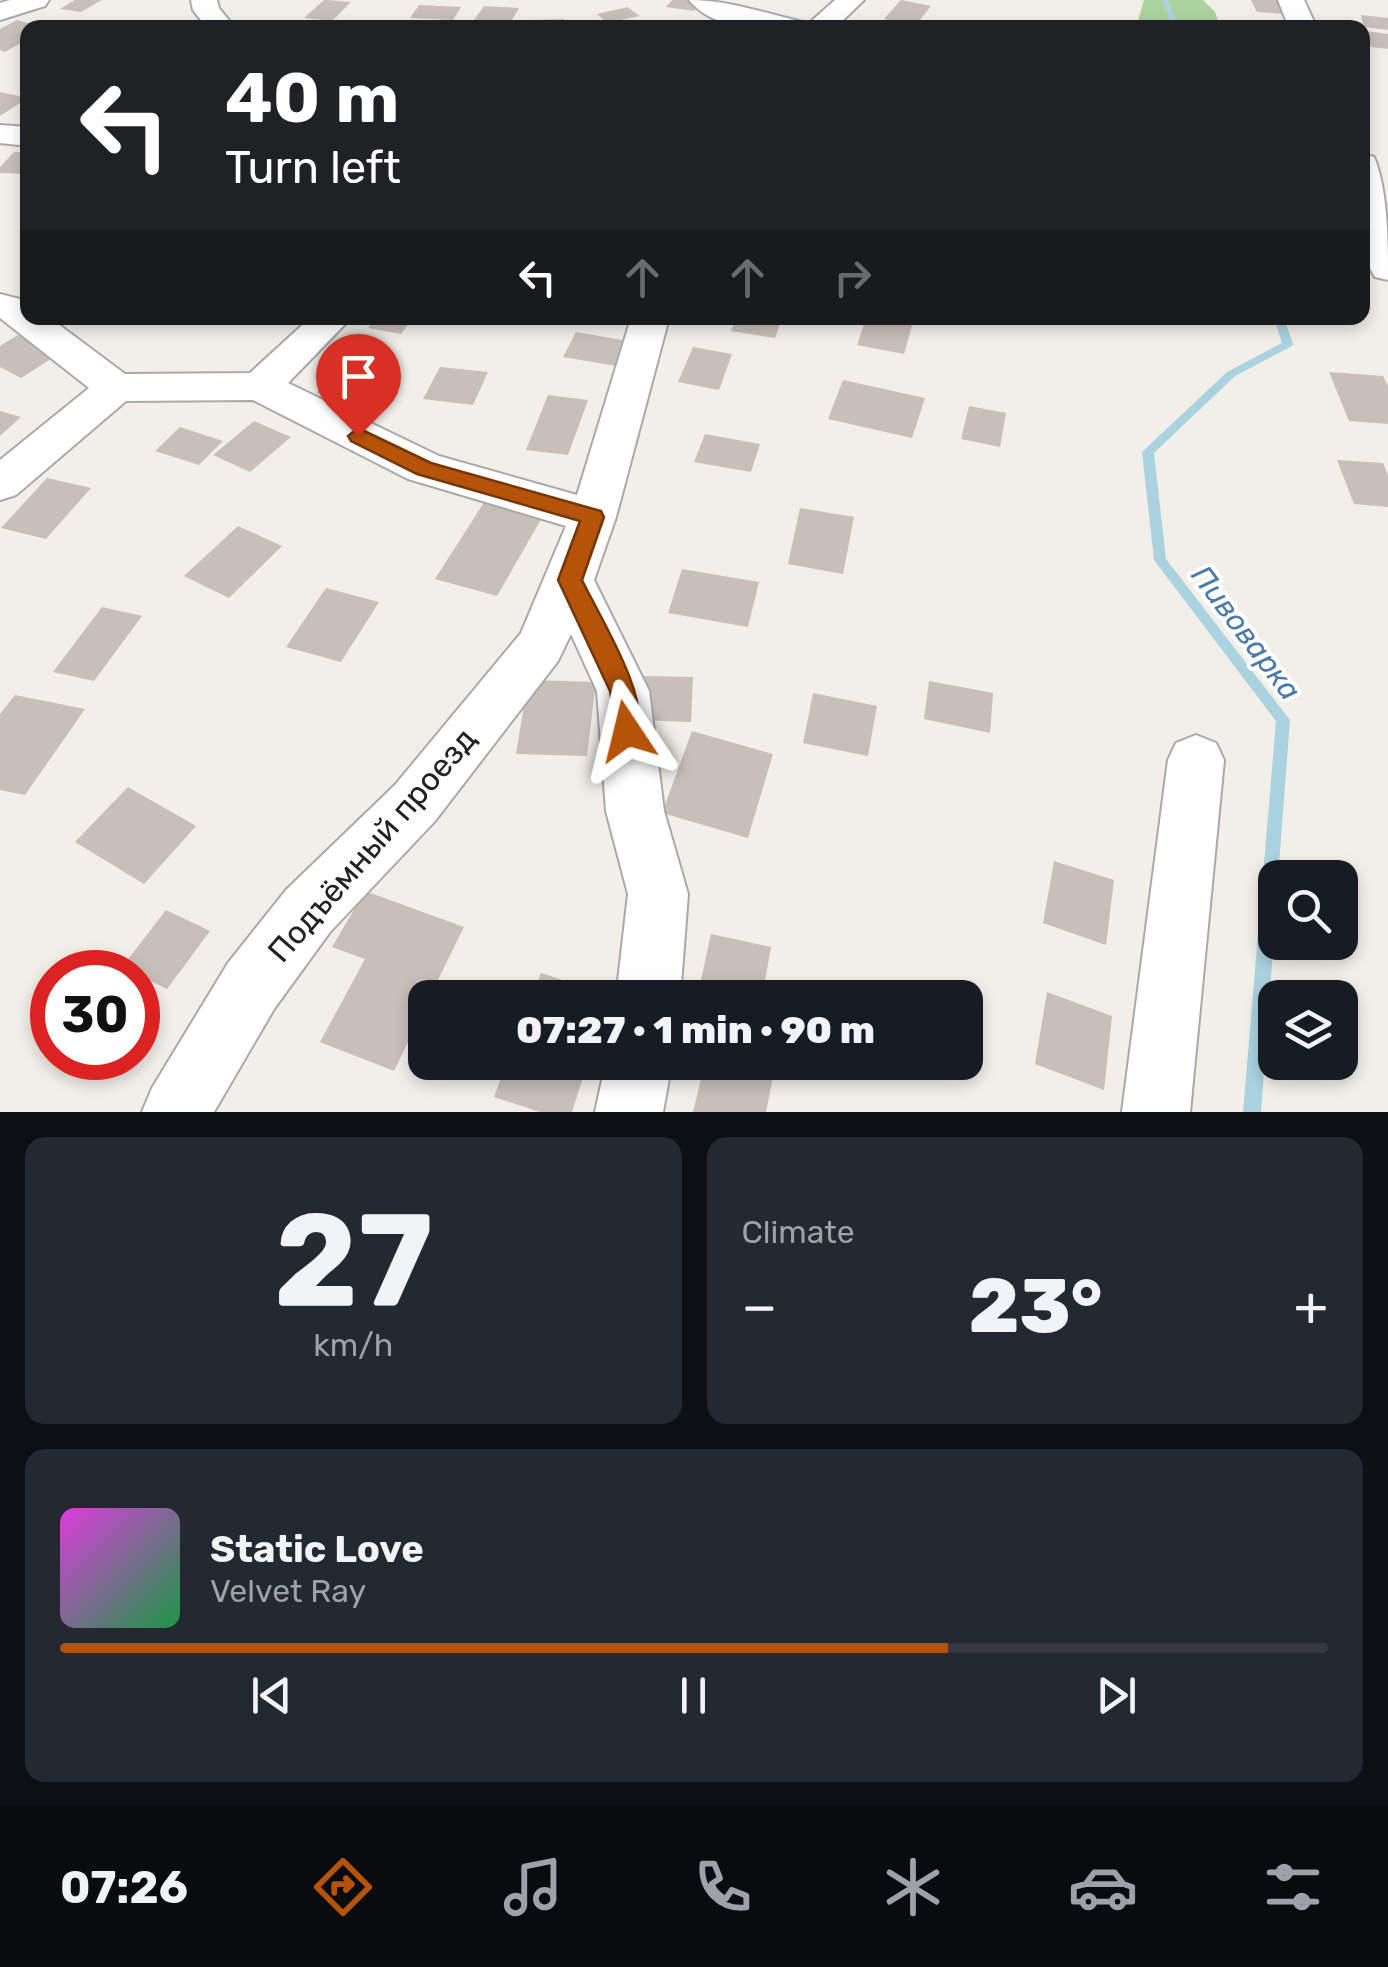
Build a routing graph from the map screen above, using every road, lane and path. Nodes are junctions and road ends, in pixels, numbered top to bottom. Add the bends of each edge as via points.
1 (36, 0) edge
2 (702, 0) edge
3 (851, 0) edge
4 (0, 12) edge
5 (755, 20) edge
6 (827, 20) edge
7 (1370, 196) edge
8 (1388, 268) edge
9 (34, 325) edge
10 (325, 325) edge
11 (648, 325) edge
12 (260, 386) junction
13 (116, 388) junction
14 (0, 484) edge
15 (593, 517) junction
16 (570, 580) junction
17 (1196, 760) dead end
18 (650, 980) edge
19 (635, 1080) edge
20 (176, 1112) edge
21 (629, 1112) edge
22 (1156, 1112) edge

1 - 4 street
2 - 5 street
3 - 6 street
7 - 8 street
9 - 13 street
10 - 12 street
11 - 15 street, Подъёмный проезд
12 - 13 street
12 - 15 street via 424,468
13 - 14 street
15 - 16 street, Подъёмный проезд
16 - 18 street via 623,691 635,811 658,894
16 - 20 street, Подъёмный проезд via 540,646 416,802 308,911 251,986
17 - 22 street
19 - 21 street

